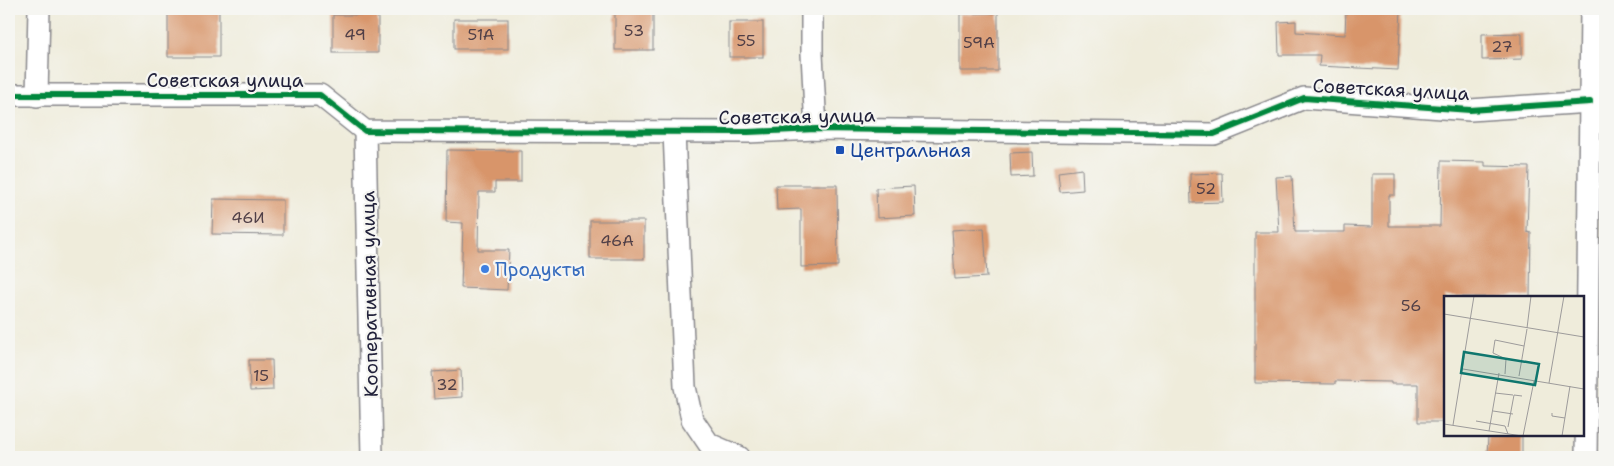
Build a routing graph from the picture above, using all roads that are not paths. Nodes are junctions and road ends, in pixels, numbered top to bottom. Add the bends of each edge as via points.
1 (39, 9) edge
2 (812, 9) edge
3 (1591, 9) edge
4 (9, 95) edge
5 (37, 96) junction
6 (1590, 102) junction
7 (816, 129) junction
8 (365, 131) junction
9 (674, 132) junction
10 (372, 457) edge
11 (739, 457) edge
12 (1586, 457) edge

1 - 5 street
2 - 7 street
3 - 6 street
4 - 5 street, Советская улица
5 - 8 street, Советская улица via 320,95
6 - 7 street, Советская улица via 1470,110 1304,98 1214,134
6 - 12 street
7 - 9 street, Советская улица
8 - 9 street, Советская улица
8 - 10 street, Кооперативная улица
9 - 11 street via 685,387 692,419 709,444

